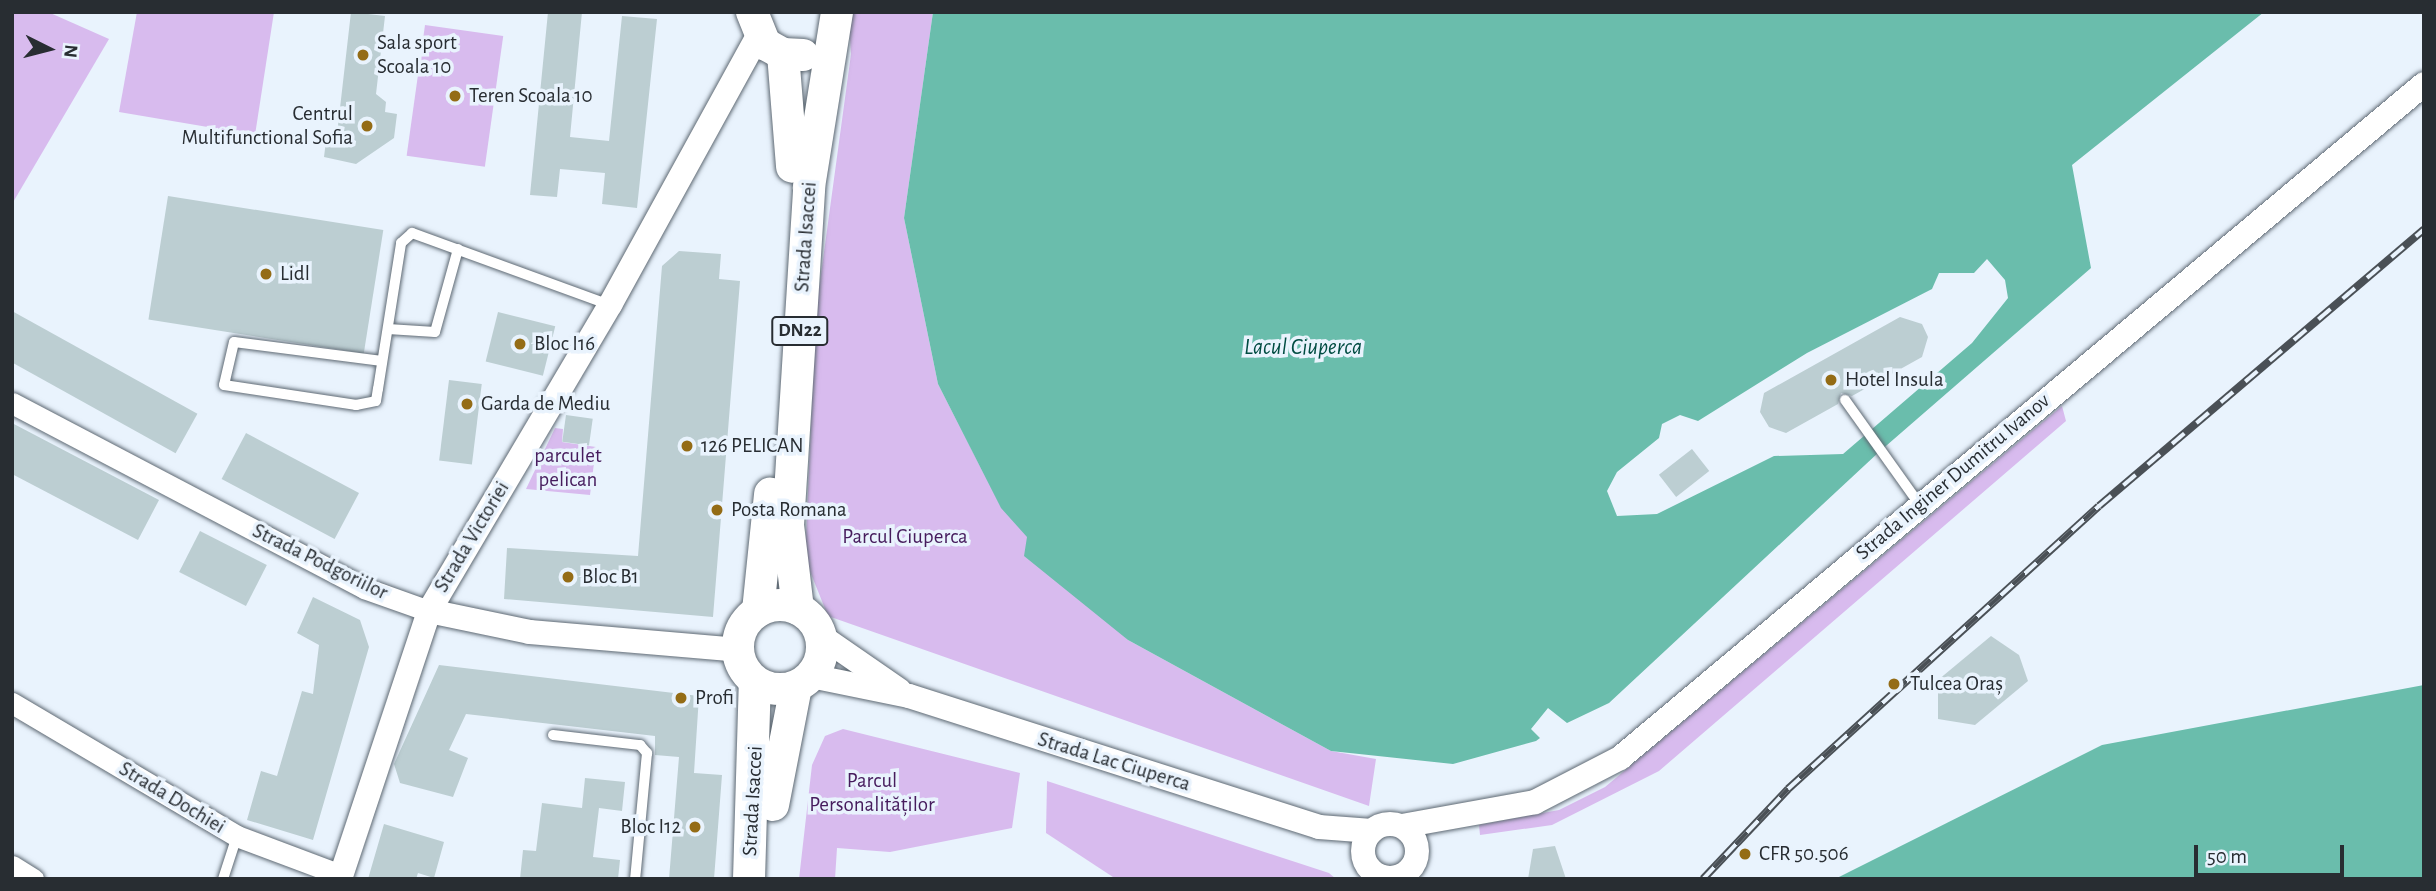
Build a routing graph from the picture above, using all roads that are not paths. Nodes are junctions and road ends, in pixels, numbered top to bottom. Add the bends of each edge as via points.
1 (834, 23) edge
2 (755, 24) edge
3 (783, 54) junction
4 (2424, 84) edge
5 (458, 248) junction
6 (610, 305) junction
7 (387, 329) junction
8 (383, 360) junction
9 (1845, 400) dead end
10 (12, 403) edge
11 (1920, 505) junction
12 (798, 609) junction
13 (429, 611) junction
14 (758, 611) junction
15 (821, 636) junction
16 (738, 650) junction
17 (803, 681) junction
18 (755, 682) junction
19 (909, 696) junction
20 (12, 703) edge
21 (553, 735) dead end
22 (1455, 817) junction
23 (1402, 826) junction
24 (1319, 827) junction
25 (1372, 831) junction
26 (237, 836) junction
27 (1417, 846) junction
28 (12, 866) edge
29 (1373, 870) edge
30 (340, 877) edge
31 (1404, 877) edge
32 (33, 879) edge
33 (223, 879) edge
34 (635, 879) edge
35 (749, 879) edge
36 (768, 879) edge

1 - 3 main road, Strada Isaccei / DN22 via 805,54
1 - 12 main road, Strada Isaccei / DN22 via 813,137 788,525
2 - 3 main road
2 - 6 street, Strada Victoriei
3 - 14 main road, Strada Isaccei / DN22 via 793,148
4 - 11 street, Strada Inginer Dumitru Ivanov
5 - 6 lane
5 - 7 lane via 435,332
5 - 7 lane via 412,233 401,243
6 - 13 street, Strada Victoriei
7 - 8 lane
8 - 8 lane via 234,342 224,385 368,404 376,401
9 - 11 lane
10 - 13 street, Strada Podgoriilor via 364,588
11 - 22 street, Strada Inginer Dumitru Ivanov via 1600,771 1535,802
12 - 14 main road via 778,605
12 - 15 main road
13 - 16 street, Strada Podgoriilor via 530,632
13 - 30 street, Strada Victoriei
14 - 16 main road, Strada Isaccei via 742,629
15 - 17 main road, Strada Isaccei via 822,650
15 - 19 street, Strada Lac Ciuperca
16 - 18 main road, Strada Isaccei
17 - 18 main road
17 - 19 street, Strada Lac Ciuperca
17 - 36 main road, Strada Isaccei via 775,777
18 - 35 main road, Strada Isaccei
19 - 24 street, Strada Lac Ciuperca
20 - 26 street, Strada Dochiei
21 - 34 lane via 640,745 647,753
22 - 23 street, Strada Inginer Dumitru Ivanov
22 - 27 street, Strada Inginer Dumitru Ivanov
23 - 25 street, Strada Inginer Dumitru Ivanov
23 - 27 street
24 - 25 street, Strada Lac Ciuperca
24 - 29 street, Strada Lac Ciuperca
25 - 29 street
26 - 30 street, Strada Dochiei
26 - 33 lane
27 - 31 street
28 - 32 street
29 - 31 street

